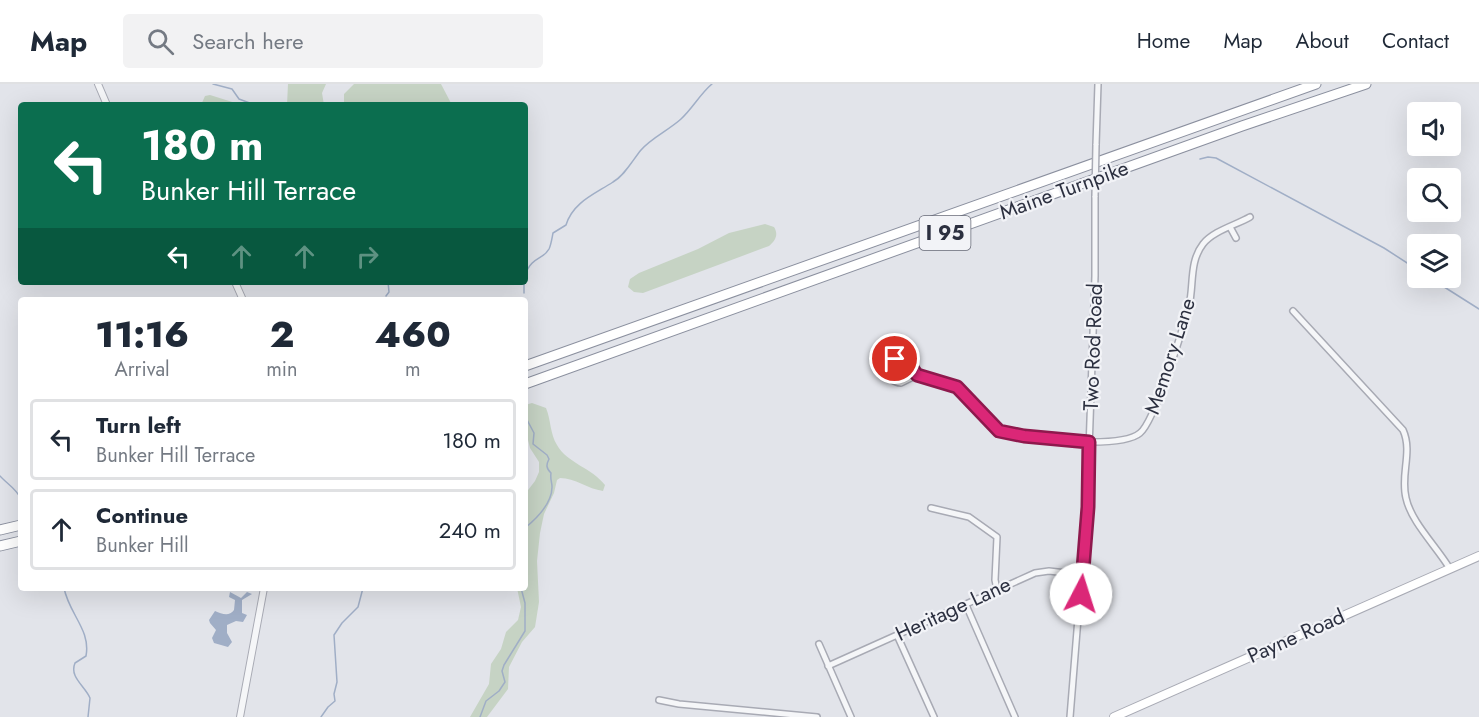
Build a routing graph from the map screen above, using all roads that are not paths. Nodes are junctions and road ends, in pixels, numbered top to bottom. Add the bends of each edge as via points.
1 (98, 84) edge
2 (1098, 84) edge
3 (1316, 84) edge
4 (1366, 84) edge
5 (1373, 84) edge
6 (1355, 87) junction
7 (105, 102) edge
8 (1250, 218) dead end
9 (1230, 227) junction
10 (1236, 238) dead end
11 (1293, 310) dead end
12 (528, 365) edge
13 (917, 375) junction
14 (528, 383) edge
15 (1089, 442) junction
16 (931, 508) dead end
17 (18, 526) edge
18 (0, 530) edge
19 (18, 542) edge
20 (0, 546) edge
21 (1479, 556) edge
22 (1450, 568) junction
23 (1083, 575) junction
24 (997, 589) junction
25 (263, 591) edge
26 (966, 604) junction
27 (897, 635) junction
28 (819, 644) dead end
29 (828, 666) junction
30 (659, 700) dead end
31 (240, 717) edge
32 (817, 717) edge
33 (851, 717) edge
34 (934, 717) edge
35 (1015, 717) edge
36 (1070, 717) edge
37 (1114, 717) edge

1 - 7 street
2 - 15 street, Two Rod Road, bridge
3 - 12 highway, Maine Turnpike / I 95
4 - 6 highway, Maine Turnpike / I 95
5 - 6 highway
6 - 14 highway, Maine Turnpike / I 95
8 - 9 street, Memory Lane
9 - 10 street
9 - 15 street, Memory Lane via 1209,238 1197,254 1189,306 1147,426 1128,440
11 - 22 street via 1403,430 1407,446 1407,502
13 - 13 street via 903,359 895,359 888,367 889,377 895,382
13 - 15 street, Memory Lane via 957,387 1004,433
15 - 23 street, Two Rod Road
16 - 24 street via 969,517 997,537
17 - 18 highway
19 - 20 highway
21 - 22 main road, Payne Road
22 - 37 main road, Payne Road
23 - 24 street, Heritage Lane via 1041,571
23 - 36 street, Two Rod Road
24 - 26 street, Heritage Lane
25 - 31 street
26 - 27 street, Heritage Lane
26 - 35 street
27 - 29 street, Heritage Lane
27 - 34 street
28 - 29 street
29 - 33 street
30 - 32 street

